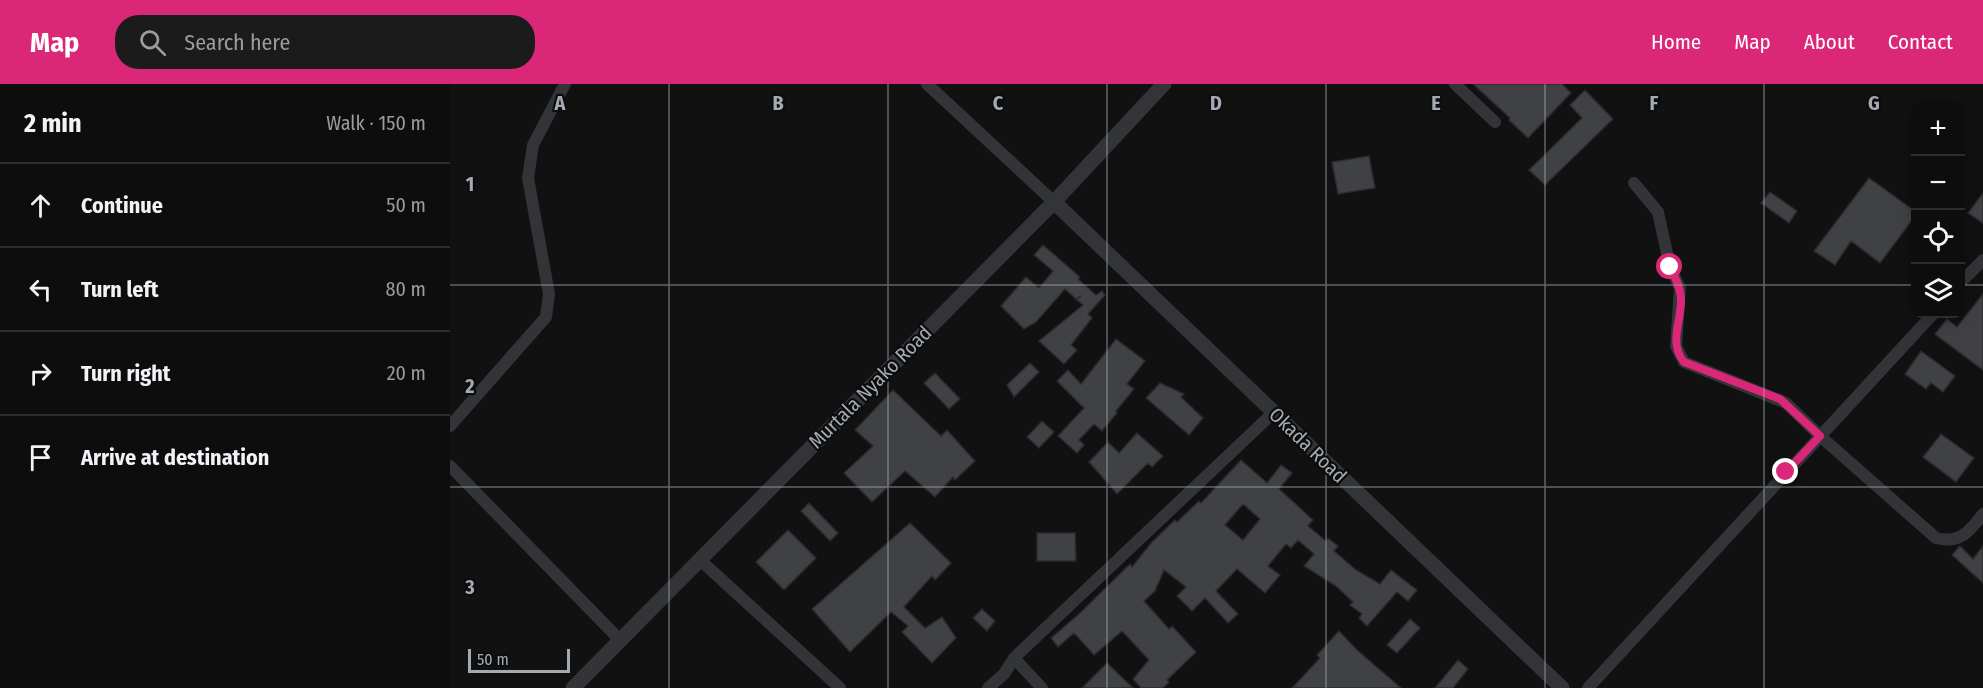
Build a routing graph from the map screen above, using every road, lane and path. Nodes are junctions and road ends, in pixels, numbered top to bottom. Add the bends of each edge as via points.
1 (565, 84) edge
2 (927, 84) edge
3 (1164, 84) edge
4 (1455, 84) edge
5 (1495, 122) dead end
6 (1634, 183) dead end
7 (1054, 202) junction
8 (1983, 261) edge
9 (1965, 279) edge
10 (1929, 318) edge
11 (1274, 412) junction
12 (450, 426) edge
13 (1820, 436) junction
14 (450, 466) edge
15 (1983, 514) edge
16 (699, 559) junction
17 (619, 639) junction
18 (1014, 658) junction
19 (573, 688) edge
20 (840, 688) edge
21 (988, 688) edge
22 (1042, 688) edge
23 (1562, 688) edge
24 (1588, 688) edge

1 - 12 street via 533,145 528,178 549,294 546,317
2 - 7 street
3 - 7 street, Murtala Nyako Road
4 - 5 street
6 - 13 street via 1658,212 1670,267 1680,288 1678,355 1689,366 1780,399
7 - 11 street, Okada Road
7 - 16 street, Murtala Nyako Road
8 - 9 street
10 - 13 street
11 - 18 street
11 - 23 street, Okada Road
13 - 15 street via 1936,538 1950,542 1961,538
13 - 24 street
14 - 17 street
16 - 17 street, Murtala Nyako Road
16 - 20 street
17 - 19 street, Murtala Nyako Road
18 - 21 street
18 - 22 street

